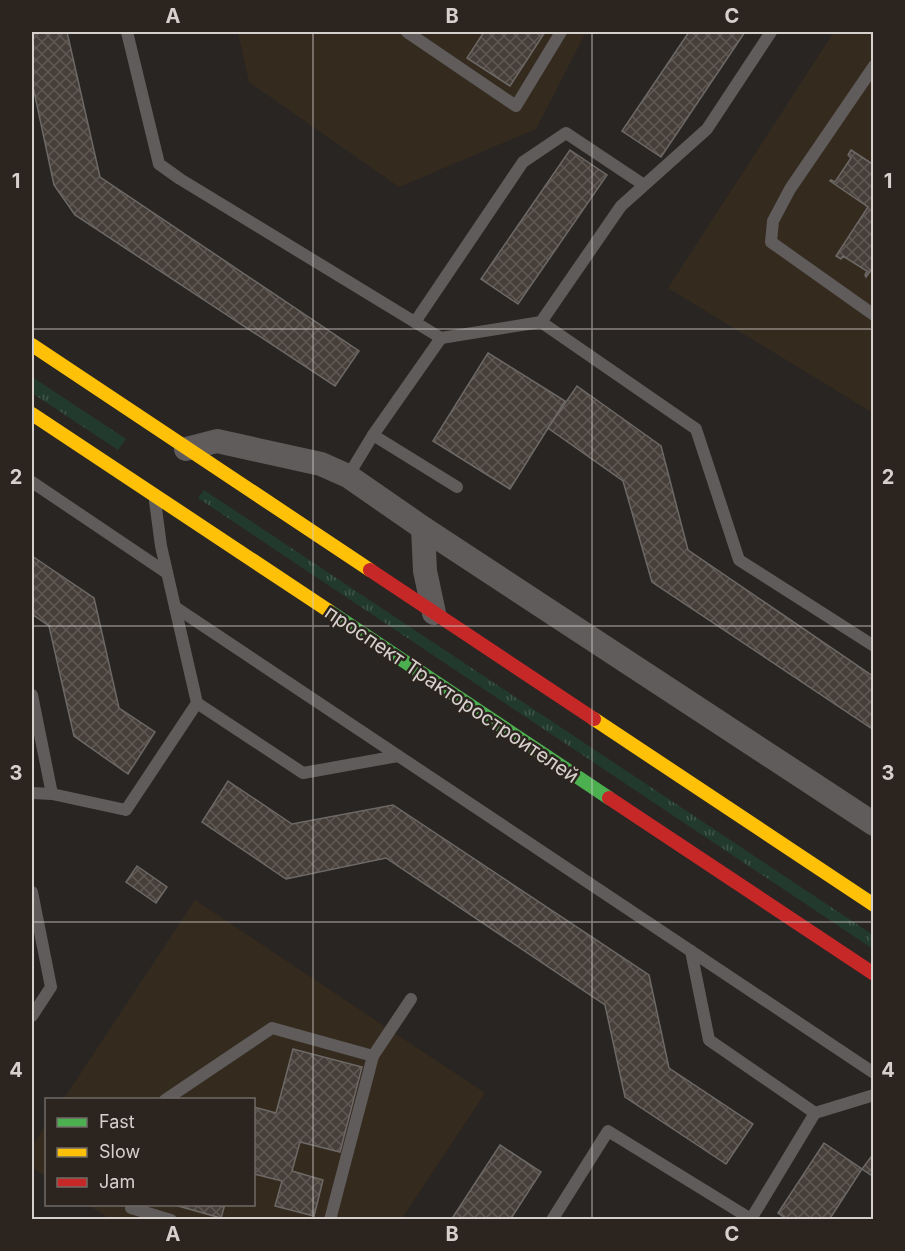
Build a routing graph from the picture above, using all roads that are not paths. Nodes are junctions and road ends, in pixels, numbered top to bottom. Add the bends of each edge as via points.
1 (127, 32) edge
2 (407, 32) edge
3 (561, 32) edge
4 (771, 32) edge
5 (873, 66) edge
6 (644, 185) junction
7 (873, 315) edge
8 (415, 322) junction
9 (542, 322) junction
10 (441, 338) junction
11 (32, 345) edge
12 (32, 414) edge
13 (373, 435) junction
14 (186, 449) junction
15 (348, 476) junction
16 (32, 482) edge
17 (457, 487) dead end
18 (154, 497) junction
19 (423, 528) junction
20 (167, 573) junction
21 (175, 607) junction
22 (434, 613) junction
23 (873, 646) edge
24 (32, 695) edge
25 (197, 703) junction
26 (398, 756) junction
27 (32, 793) edge
28 (52, 794) junction
29 (873, 824) edge
30 (32, 892) edge
31 (873, 905) edge
32 (691, 951) junction
33 (873, 974) edge
34 (411, 999) dead end
35 (32, 1016) edge
36 (374, 1056) junction
37 (873, 1073) edge
38 (873, 1095) edge
39 (168, 1098) edge
40 (815, 1113) junction
41 (132, 1206) edge
42 (171, 1220) edge
43 (330, 1220) edge
44 (552, 1220) edge

1 - 8 lane via 159,164
2 - 3 lane via 516,106
4 - 6 lane via 707,129
5 - 7 lane via 790,189 773,221 771,242
6 - 8 lane via 566,133 523,162
6 - 9 lane via 621,206
8 - 10 lane
9 - 10 lane
9 - 23 lane via 696,429 739,560
10 - 13 lane
11 - 14 main road
12 - 18 main road, проспект Тракторостроителей
13 - 15 lane
13 - 17 lane
14 - 15 street via 217,441 321,464
14 - 22 main road
15 - 19 street
16 - 20 lane
18 - 20 lane
18 - 33 main road, проспект Тракторостроителей
19 - 22 street via 425,571
19 - 29 street
20 - 21 lane
21 - 25 lane
21 - 26 lane
22 - 31 main road
24 - 28 lane
25 - 26 lane via 303,773
25 - 28 lane via 126,810
26 - 32 lane
27 - 28 lane
30 - 35 lane via 51,987
32 - 37 lane
32 - 40 lane via 709,1040
34 - 36 lane
36 - 39 lane via 272,1029
36 - 43 lane
38 - 40 lane
40 - 44 lane via 751,1219 608,1131
41 - 42 lane

